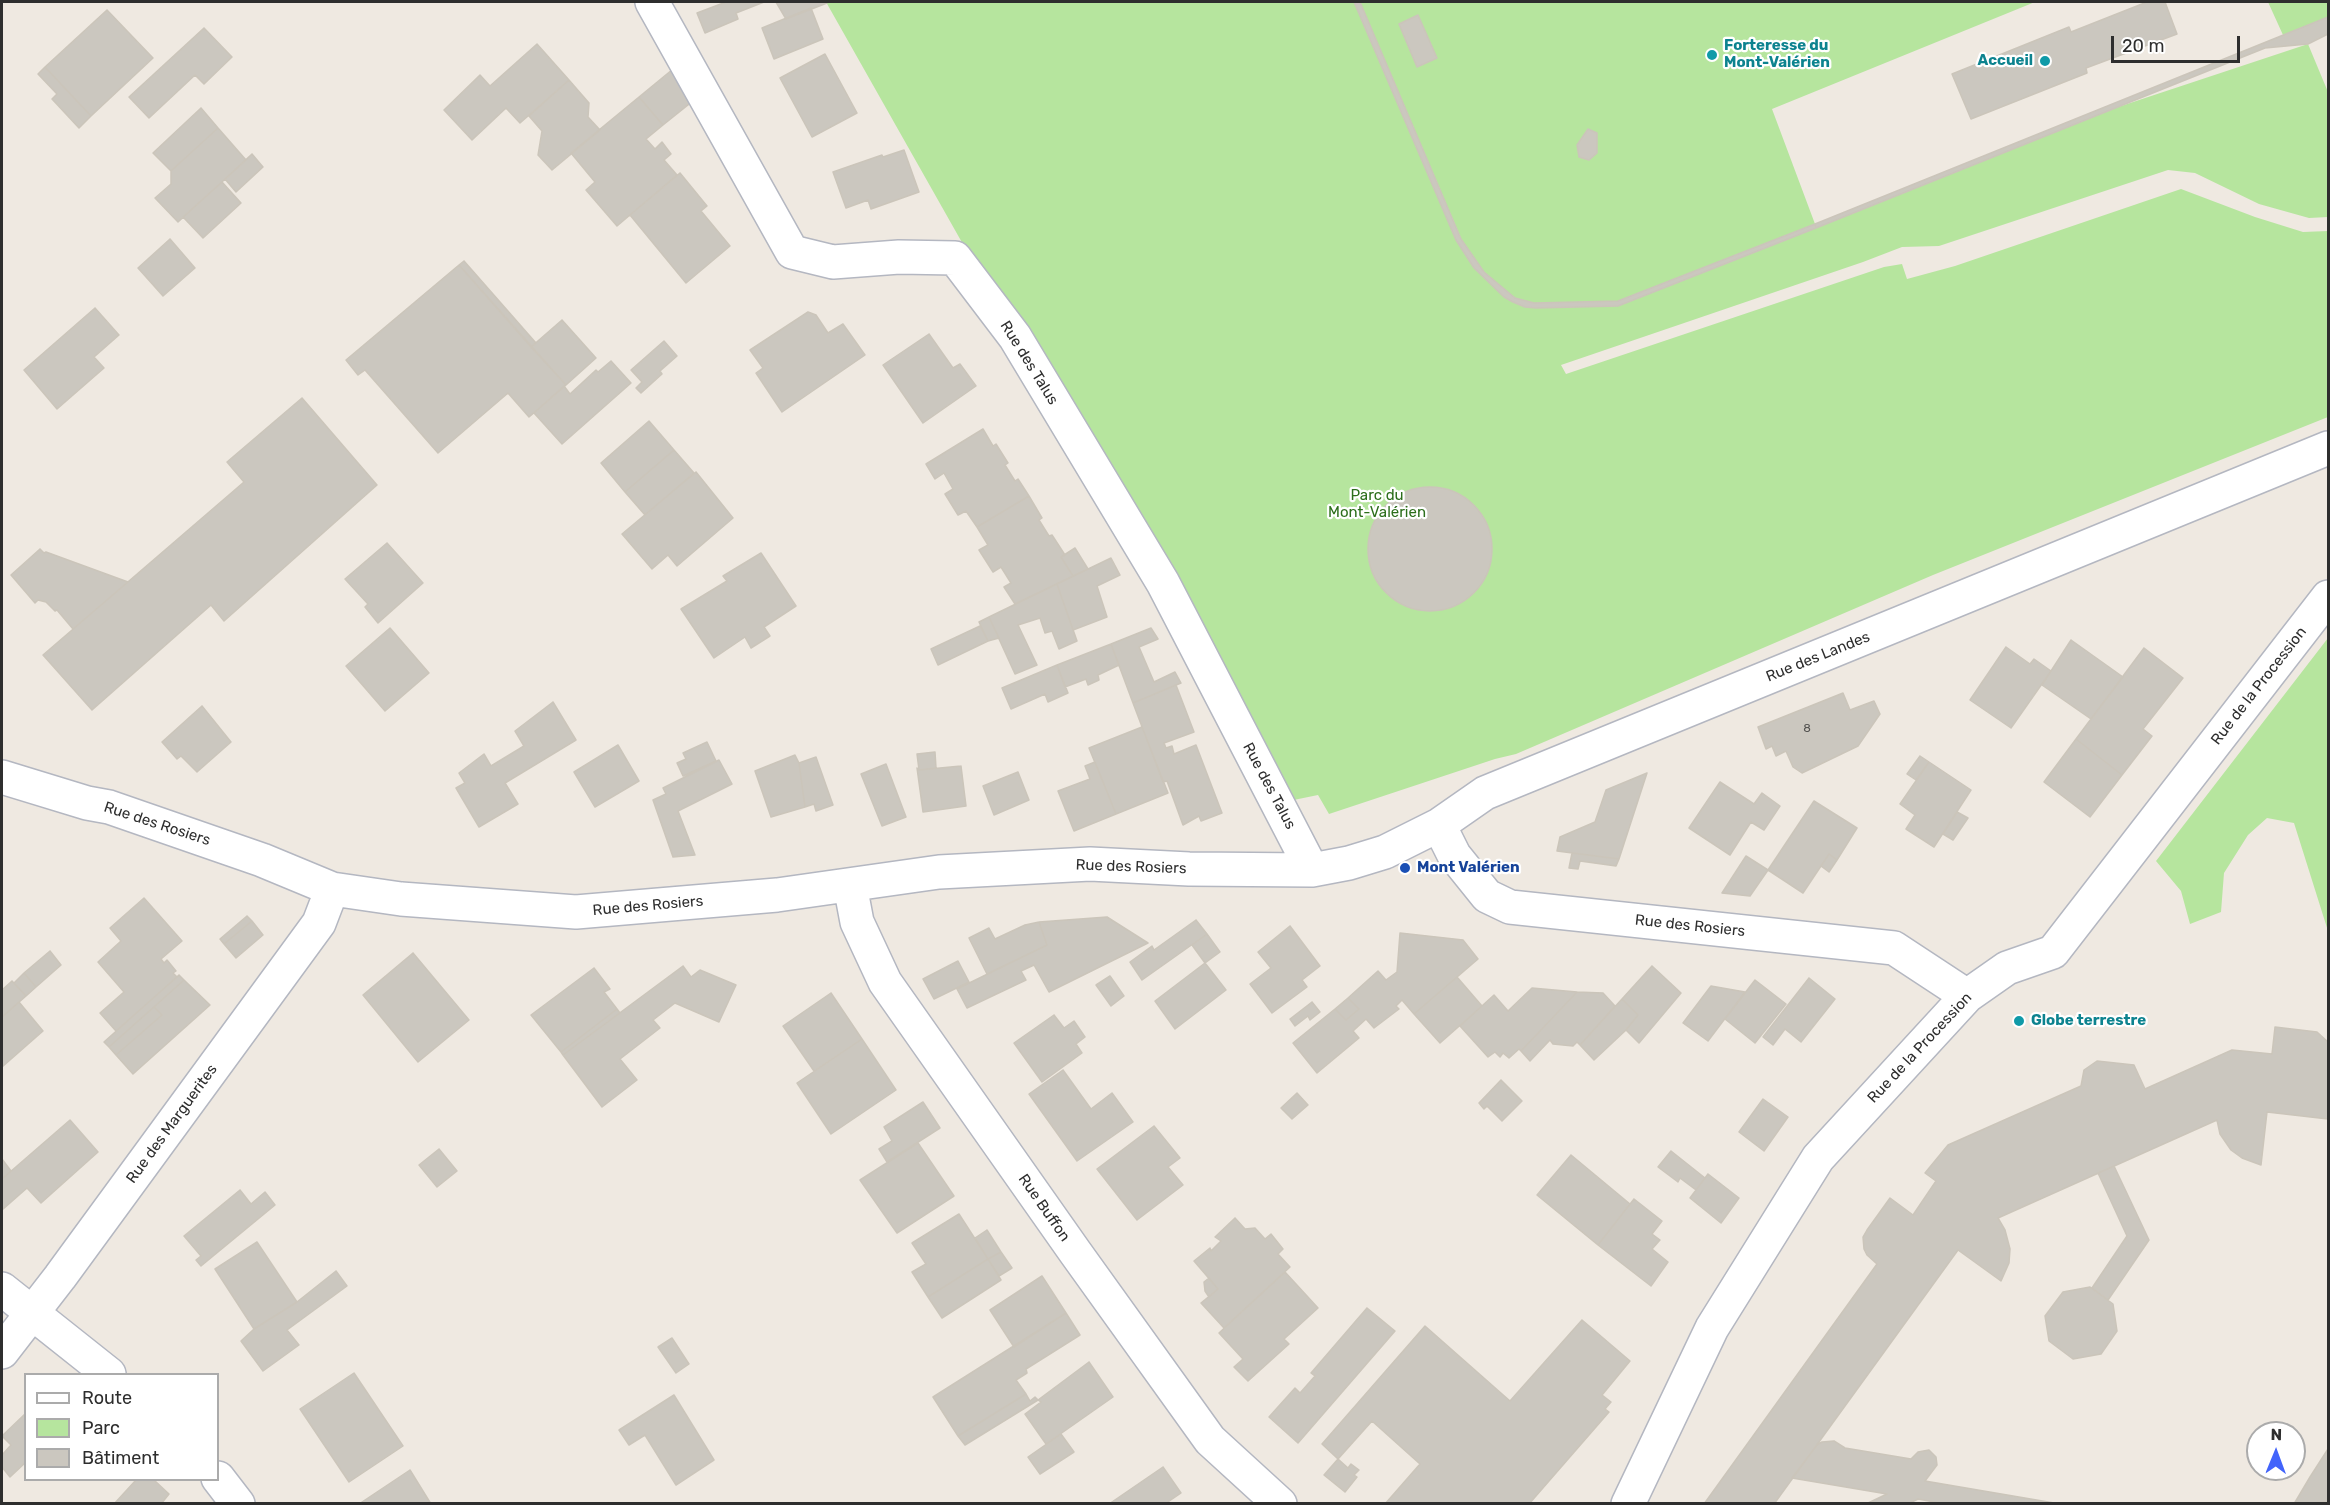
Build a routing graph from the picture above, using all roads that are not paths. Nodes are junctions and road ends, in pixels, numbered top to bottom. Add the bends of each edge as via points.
1 (652, 2) edge
2 (2328, 448) edge
3 (2328, 597) edge
4 (2, 777) edge
5 (1439, 825) junction
6 (1312, 870) junction
7 (850, 885) junction
8 (332, 889) junction
9 (1966, 996) junction
10 (2, 1289) edge
11 (31, 1313) junction
12 (2, 1352) edge
13 (108, 1373) edge
14 (219, 1479) edge
15 (238, 1503) edge
16 (1280, 1503) edge
17 (1628, 1503) edge

1 - 6 street, Rue des Talus via 792,252 833,262 955,258 1015,337 1163,583
2 - 5 street, Rue des Landes via 1485,793
3 - 9 street, Rue de la Procession via 2053,952 2007,968
4 - 8 street, Rue des Rosiers via 109,807 262,860
5 - 6 street, Rue des Landes via 1385,852
5 - 9 street, Rue des Rosiers via 1454,855 1487,896 1510,907 1894,948
6 - 7 street, Rue des Rosiers via 1090,864 939,872
7 - 8 street, Rue des Rosiers via 576,912 401,899
7 - 16 street, Rue Buffon via 857,922 885,982 1210,1440
8 - 11 street, Rue des Marguerites via 320,923
9 - 17 street, Rue de la Procession via 1818,1158 1712,1328
10 - 11 street
11 - 12 street, Rue des Marguerites
11 - 13 street
14 - 15 street

